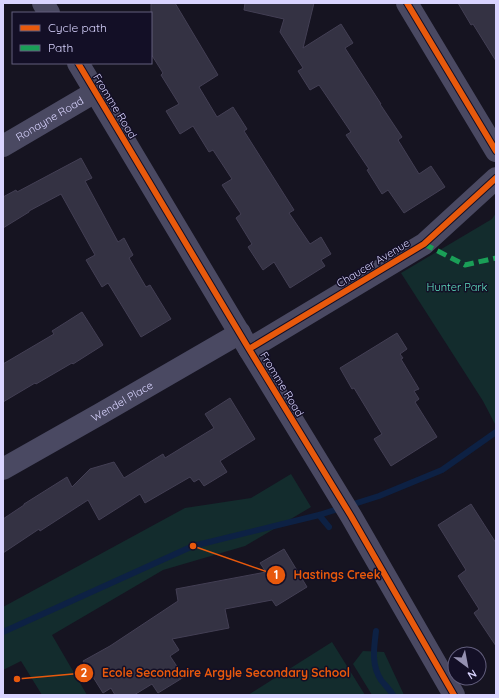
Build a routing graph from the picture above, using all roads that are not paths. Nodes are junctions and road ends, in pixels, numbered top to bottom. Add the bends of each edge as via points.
1 (43, 3) edge
2 (407, 3) edge
3 (48, 12) edge
4 (79, 64) edge
5 (95, 92) junction
6 (3, 146) edge
7 (496, 151) edge
8 (496, 178) edge
9 (245, 341) junction
10 (3, 469) edge
11 (454, 695) edge

1 - 3 street
2 - 7 street
4 - 5 street, Fromme Road
5 - 6 street, Ronayne Road
5 - 9 street, Fromme Road
8 - 9 street, Chaucer Avenue via 424,244
9 - 10 street, Wendel Place via 100,414
9 - 11 street, Fromme Road via 351,516

